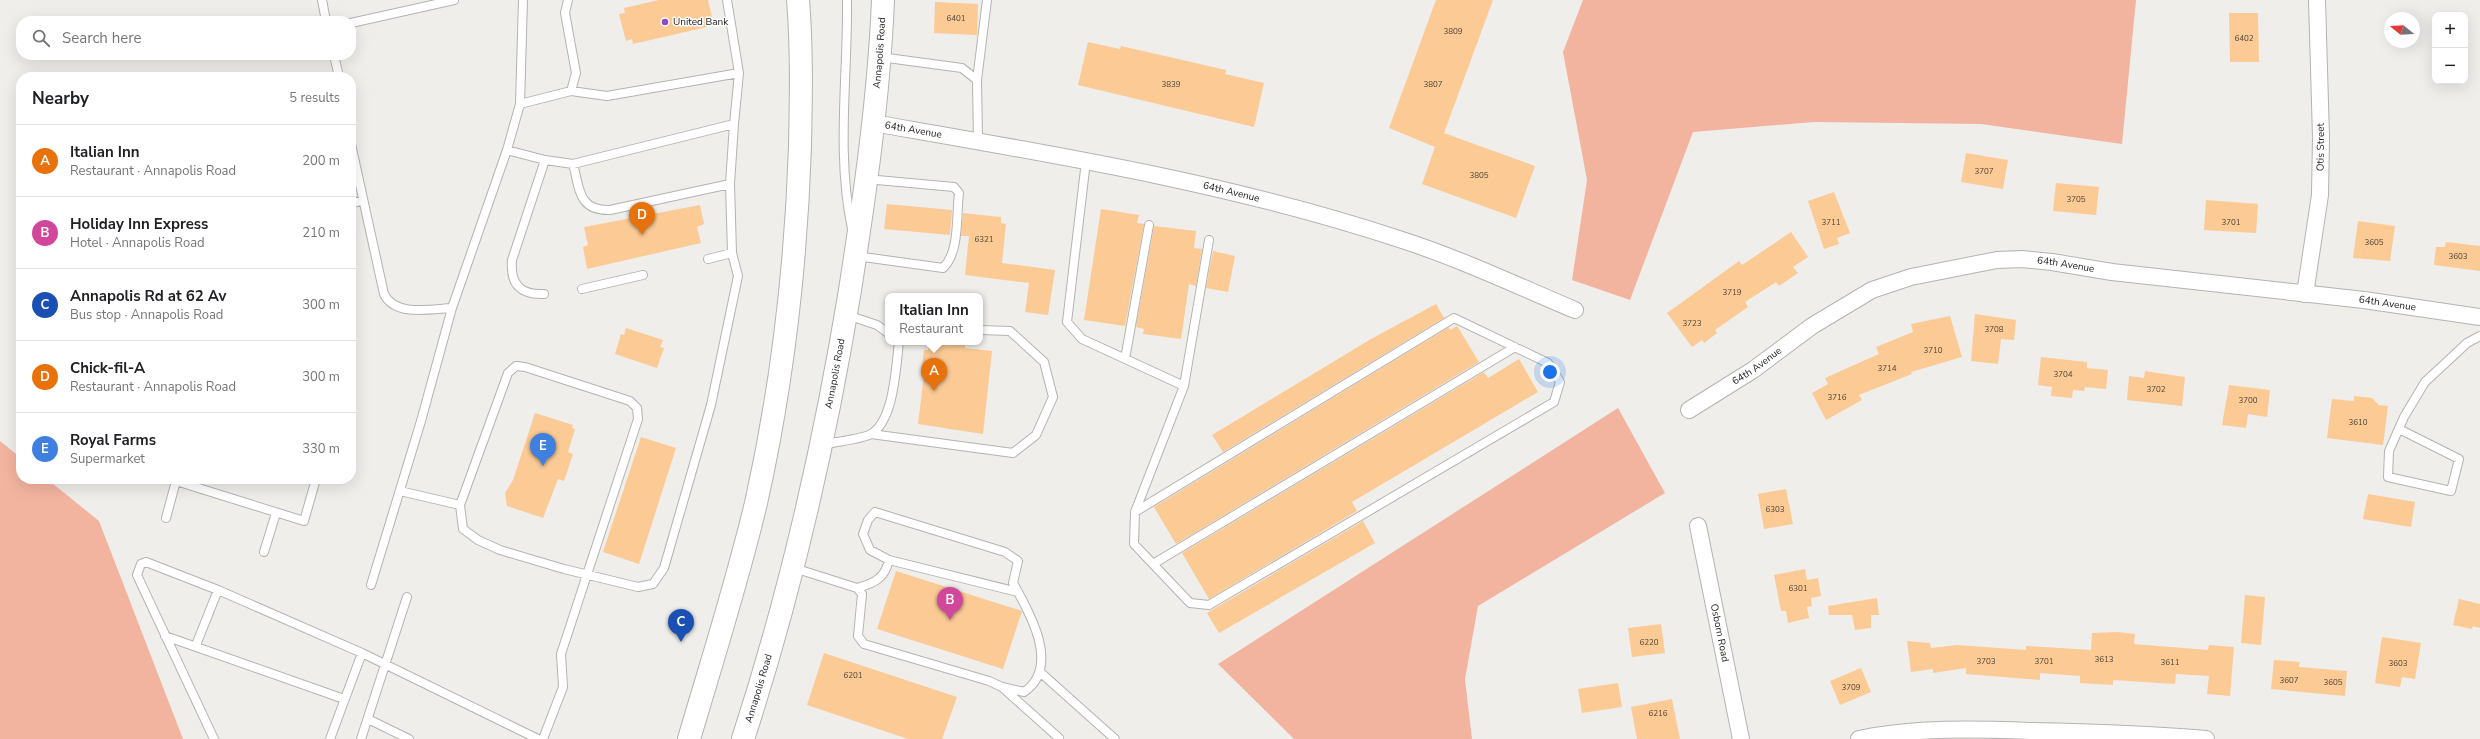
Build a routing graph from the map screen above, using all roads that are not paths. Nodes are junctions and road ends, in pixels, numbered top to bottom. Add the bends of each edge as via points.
1 (322, 0) edge
2 (454, 0) edge
3 (523, 0) edge
4 (568, 0) edge
5 (727, 0) edge
6 (798, 0) edge
7 (847, 0) edge
8 (883, 0) edge
9 (987, 0) edge
10 (2317, 0) edge
11 (325, 16) edge
12 (356, 22) edge
13 (880, 57) junction
14 (335, 60) edge
15 (338, 72) edge
16 (739, 73) junction
17 (977, 80) junction
18 (571, 91) junction
19 (520, 104) junction
20 (873, 123) junction
21 (734, 124) junction
22 (978, 141) junction
23 (507, 150) junction
24 (545, 160) junction
25 (1086, 161) junction
26 (573, 164) junction
27 (356, 167) edge
28 (866, 179) junction
29 (730, 184) junction
30 (363, 200) junction
31 (356, 202) edge
32 (1149, 225) dead end
33 (1209, 240) dead end
34 (732, 253) junction
35 (856, 253) junction
36 (708, 259) dead end
37 (643, 275) dead end
38 (582, 289) dead end
39 (544, 294) dead end
40 (2305, 294) junction
41 (452, 308) junction
42 (1575, 310) dead end
43 (846, 315) junction
44 (2480, 317) edge
45 (877, 325) junction
46 (885, 325) edge
47 (983, 330) edge
48 (885, 331) edge
49 (2480, 336) edge
50 (899, 345) edge
51 (1515, 347) junction
52 (1126, 359) junction
53 (1184, 386) junction
54 (1689, 410) dead end
55 (2399, 429) junction
56 (871, 434) junction
57 (822, 445) junction
58 (175, 484) edge
59 (188, 484) edge
60 (315, 484) edge
61 (400, 491) junction
62 (460, 506) junction
63 (1135, 512) junction
64 (276, 513) junction
65 (166, 518) dead end
66 (1698, 526) dead end
67 (264, 552) dead end
68 (889, 560) junction
69 (1153, 564) junction
70 (794, 568) junction
71 (588, 575) junction
72 (371, 585) dead end
73 (857, 588) junction
74 (218, 590) junction
75 (1018, 592) junction
76 (407, 597) dead end
77 (165, 636) junction
78 (196, 645) junction
79 (362, 653) junction
80 (386, 663) junction
81 (1040, 672) junction
82 (1002, 687) junction
83 (344, 699) junction
84 (368, 718) junction
85 (691, 738) edge
86 (1059, 738) dead end
87 (214, 739) edge
88 (330, 739) edge
89 (361, 739) edge
90 (409, 739) edge
91 (538, 739) edge
92 (543, 739) edge
93 (742, 739) edge
94 (1115, 739) edge
95 (1741, 739) edge
96 (1859, 739) edge
97 (2206, 739) edge

1 - 11 lane
2 - 12 lane
3 - 19 lane
4 - 18 lane via 565,13 576,73
5 - 16 lane
6 - 85 main road via 801,110 799,192 778,393 754,510
7 - 35 lane via 844,152 846,190
8 - 13 main road, Annapolis Road
9 - 17 lane
10 - 40 street, Otis Street via 2320,195
13 - 17 lane via 962,68
13 - 20 main road, Annapolis Road
14 - 15 lane
16 - 18 lane via 607,96
16 - 21 lane
17 - 22 lane
18 - 19 lane
19 - 23 lane
20 - 22 street, 64th Avenue
20 - 28 main road, Annapolis Road
21 - 26 lane
21 - 29 lane
22 - 25 street, 64th Avenue
23 - 24 lane
23 - 41 lane
24 - 26 lane
24 - 39 lane via 512,260 511,272 521,289 536,295
25 - 42 street, 64th Avenue via 1208,187 1347,223 1411,243
25 - 52 lane via 1067,322 1082,339
26 - 29 lane via 584,202 595,210 610,210
27 - 30 lane
28 - 35 main road, Annapolis Road
28 - 35 lane via 954,187 959,193 953,250 951,261 943,268
29 - 34 lane
30 - 31 lane
30 - 41 lane via 388,302 395,307 417,310
32 - 52 lane
33 - 53 lane
34 - 36 lane
34 - 71 lane via 738,276 711,405 664,568 654,584 638,587
35 - 43 main road, Annapolis Road
37 - 38 lane
40 - 44 street, 64th Avenue
40 - 54 street, 64th Avenue via 2022,259 1965,265 1904,279 1854,299 1812,326 1753,370
41 - 61 lane
43 - 45 lane
43 - 57 main road, Annapolis Road
45 - 46 lane
45 - 48 lane
47 - 56 lane via 1010,331 1044,362 1053,397 1036,435 1013,453
49 - 55 lane via 2467,343 2425,382
50 - 56 lane via 894,385 885,418
51 - 63 lane via 1454,318
51 - 69 lane
51 - 69 lane via 1548,363 1560,382 1554,402 1209,605 1190,603
52 - 53 lane
53 - 63 lane
55 - 55 lane via 2389,451 2388,477 2451,491 2459,459
56 - 57 lane
57 - 70 main road, Annapolis Road
58 - 65 lane
59 - 64 lane
60 - 64 lane via 304,521
61 - 62 lane
61 - 72 lane
62 - 71 lane via 463,529 478,540 500,550
62 - 71 lane via 508,373 516,366 630,401 637,408 638,419
63 - 69 lane via 1134,544
64 - 67 lane
66 - 95 street, Osborn Road
68 - 73 lane via 886,572 876,583
68 - 75 lane
68 - 75 lane via 870,550 863,534 868,520 876,512 1005,552 1018,561 1013,583
70 - 73 lane
70 - 93 main road, Annapolis Road via 771,653
71 - 92 lane via 561,654 563,687
73 - 82 lane via 862,594 858,636 864,644 990,681
74 - 77 lane via 146,562 141,564 137,575
74 - 78 lane
74 - 79 lane
75 - 81 lane via 1044,655
76 - 80 lane
77 - 78 lane
77 - 87 lane
78 - 83 lane
79 - 80 lane
79 - 83 lane
80 - 84 lane
80 - 91 lane
81 - 82 lane via 1034,685 1024,692
81 - 94 lane
82 - 86 lane
83 - 88 lane
84 - 89 lane
84 - 90 lane
96 - 97 street via 1930,730 1975,730 2110,733

